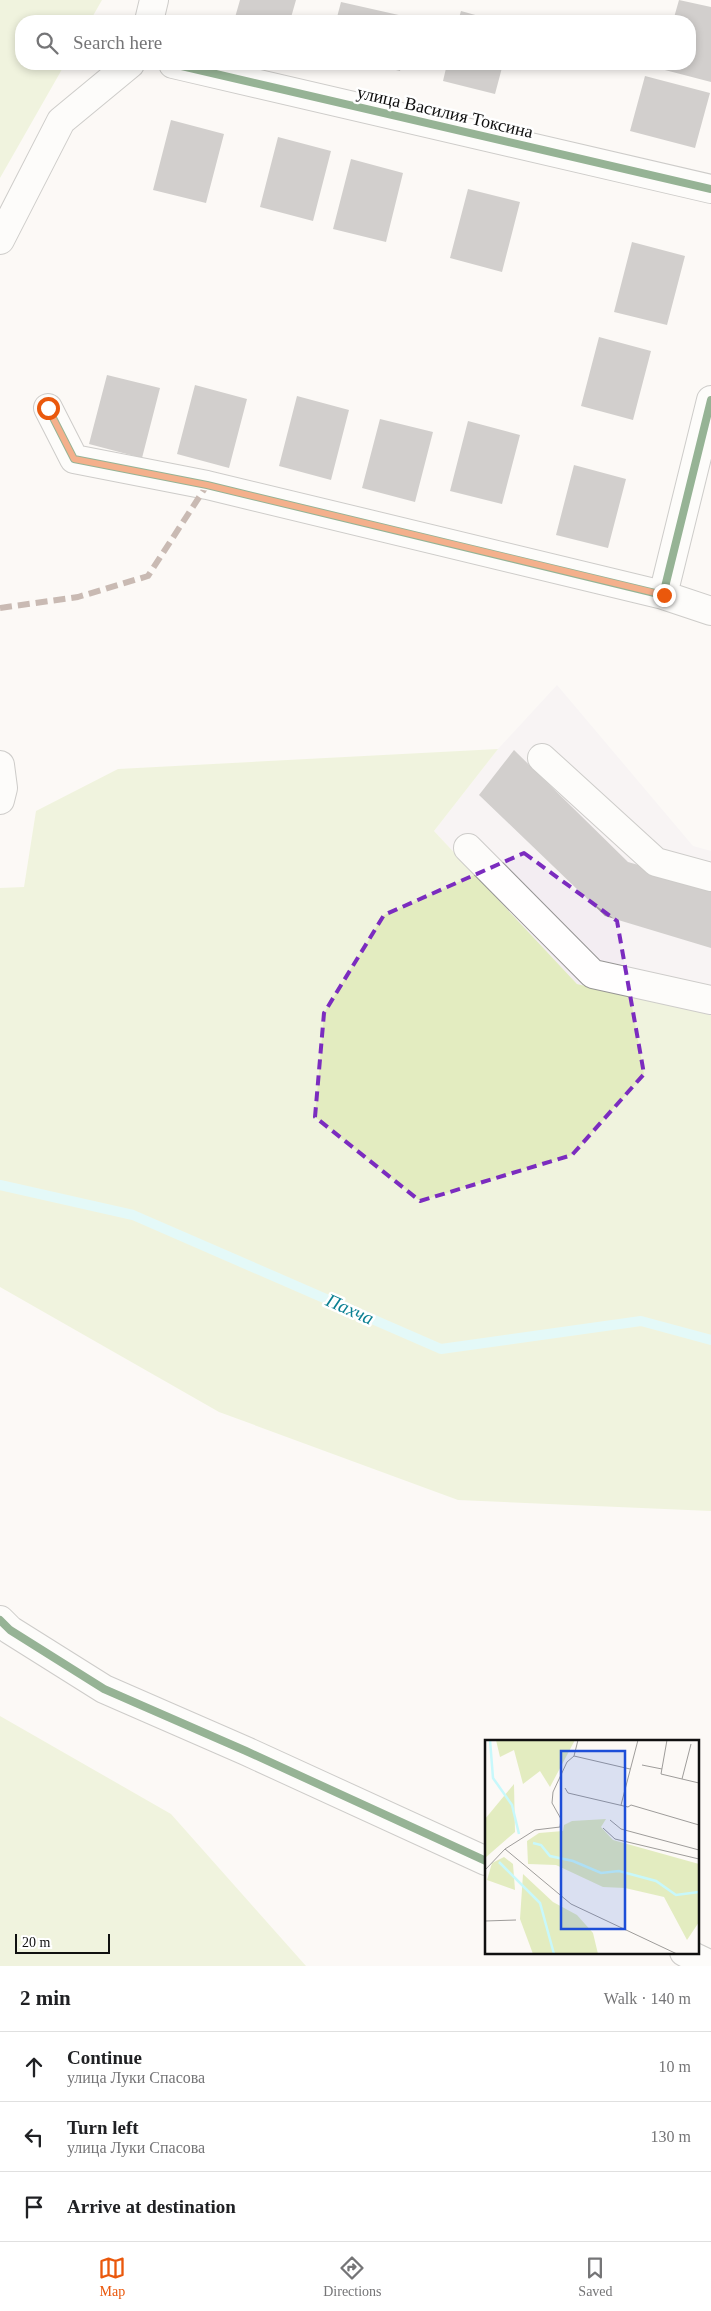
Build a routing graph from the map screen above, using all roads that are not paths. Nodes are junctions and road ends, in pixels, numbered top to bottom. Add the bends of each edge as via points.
1 (154, 0) edge
2 (150, 15) edge
3 (123, 70) edge
4 (199, 70) edge
5 (711, 189) edge
6 (0, 240) edge
7 (711, 400) edge
8 (48, 408) dead end
9 (664, 595) junction
10 (711, 610) edge
11 (542, 758) dead end
12 (0, 765) edge
13 (0, 800) edge
14 (468, 848) dead end
15 (711, 877) edge
16 (711, 1000) edge
17 (0, 1620) edge
18 (485, 1861) edge
19 (688, 1954) edge
20 (711, 1965) edge

1 - 2 street
3 - 6 street via 60,121
4 - 5 street, улица Василия Токсина
7 - 9 street
8 - 9 street via 74,459 207,485
9 - 10 street
11 - 15 street via 656,862
12 - 13 street via 3,788
14 - 16 street via 594,974
17 - 18 street via 10,1630 104,1689
19 - 20 street

